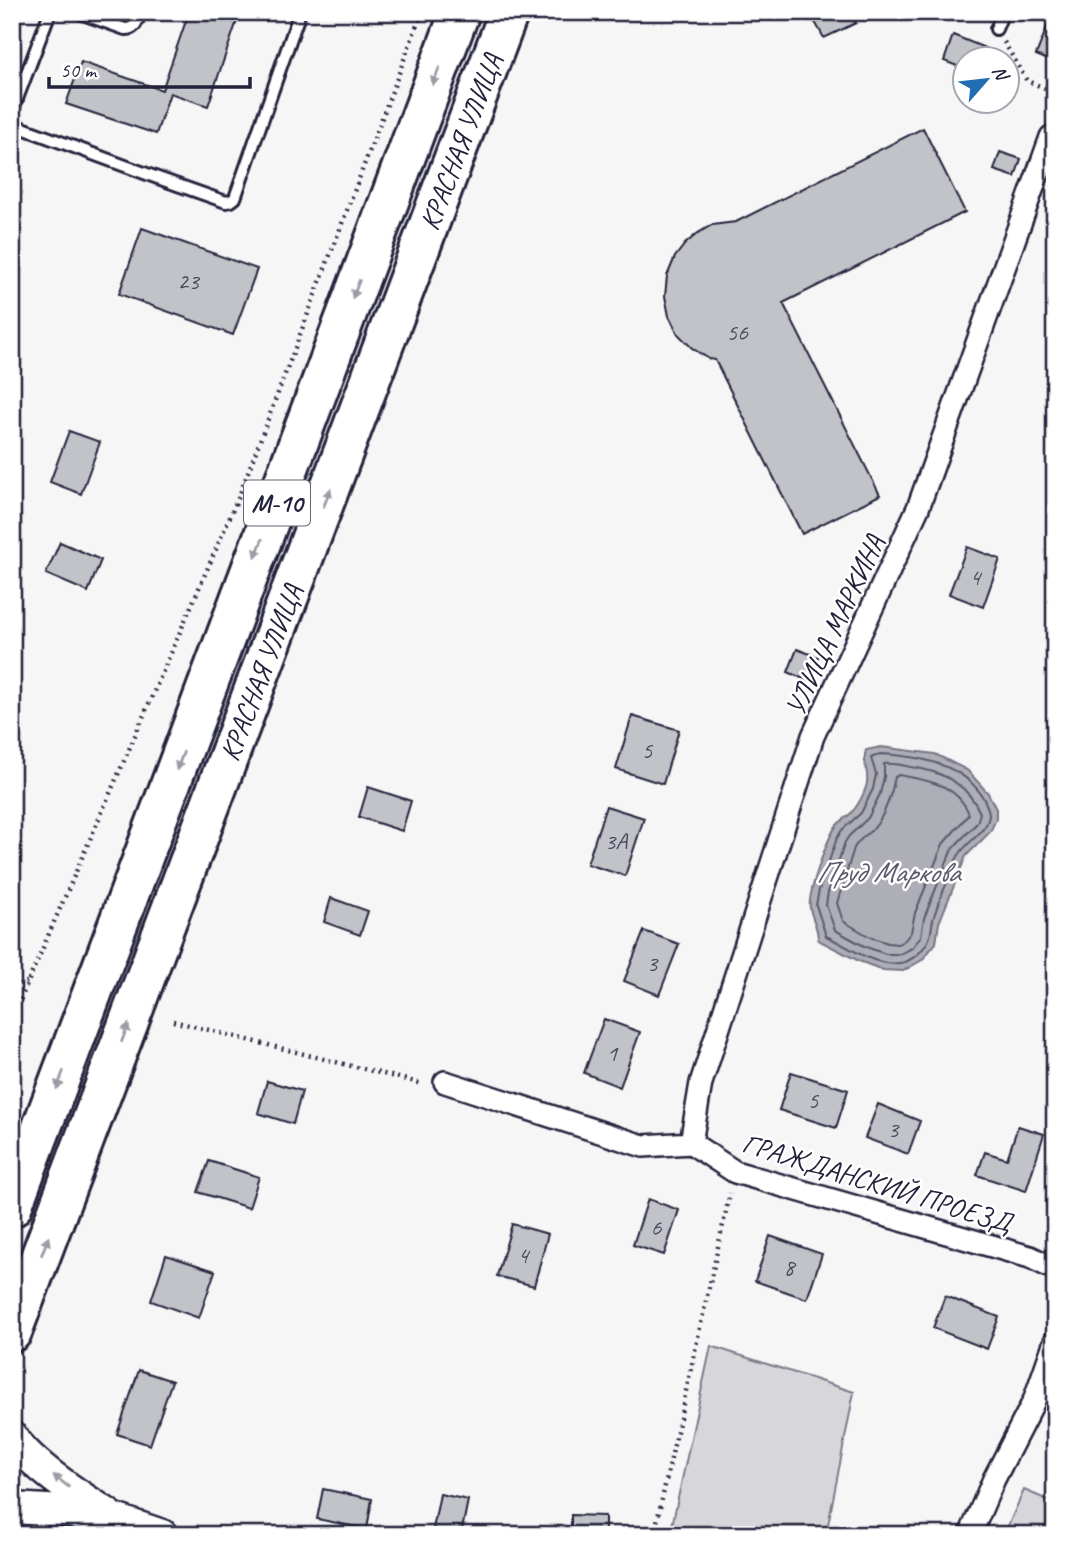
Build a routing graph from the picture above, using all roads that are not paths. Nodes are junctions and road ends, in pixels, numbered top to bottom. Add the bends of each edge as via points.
1 (50, 12) edge
2 (77, 12) edge
3 (141, 12) edge
4 (300, 12) edge
5 (460, 12) edge
6 (509, 12) edge
7 (1003, 12) edge
8 (996, 29) road end
9 (12, 112) edge
10 (12, 124) edge
11 (1052, 137) dead end
12 (445, 1082) road end
13 (691, 1143) junction
14 (12, 1207) edge
15 (1055, 1269) edge
16 (12, 1332) edge
17 (1055, 1341) edge
18 (12, 1437) edge
19 (12, 1508) edge
20 (115, 1519) junction
21 (162, 1535) edge
22 (970, 1535) edge

1 - 9 lane
2 - 3 lane via 131,29
4 - 10 lane via 231,201
5 -> 14 highway, КРАСНАЯ УЛИЦА / М-10
16 -> 6 highway, КРАСНАЯ УЛИЦА / М-10
7 - 8 lane
11 - 13 street, УЛИЦА МАРКИНА via 918,508 813,736 701,1083
12 - 13 street via 643,1146
13 - 15 street, ГРАЖДАНСКИЙ ПРОЕЗД via 735,1172
17 - 22 street via 1034,1401
20 -> 18 street via 55,1477
19 - 20 street
20 - 21 street

